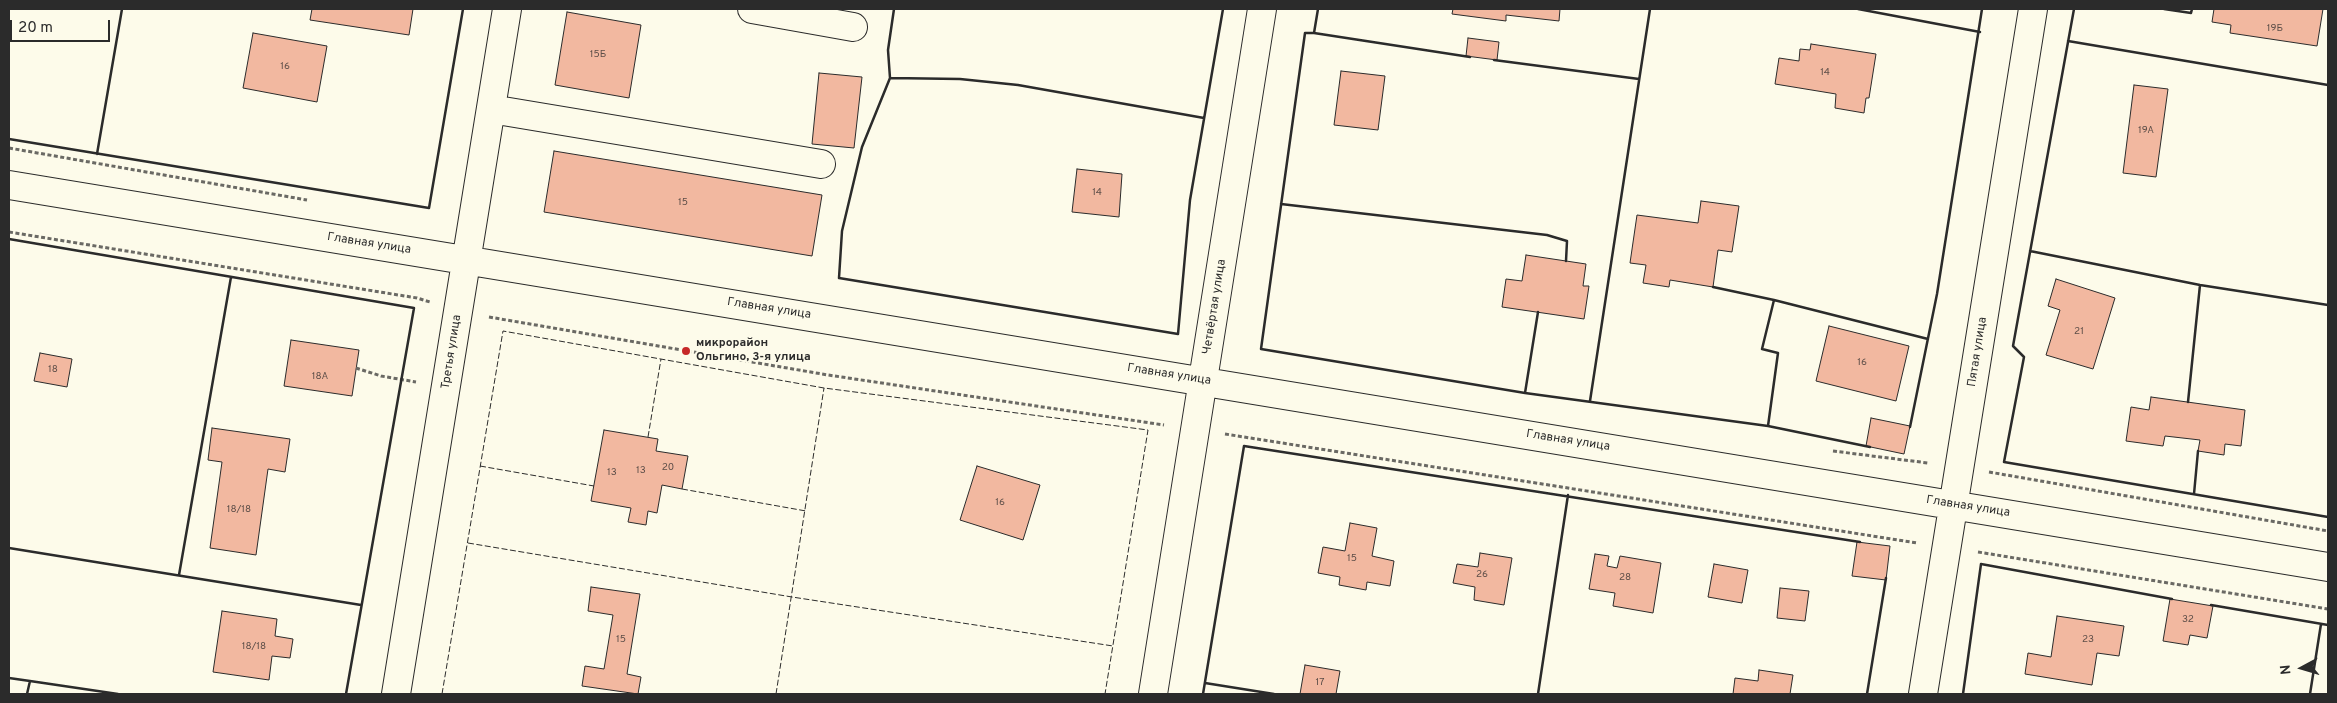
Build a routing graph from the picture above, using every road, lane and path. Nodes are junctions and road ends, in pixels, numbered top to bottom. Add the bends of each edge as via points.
1 (507, 9) edge
2 (752, 9) edge
3 (1262, 9) edge
4 (2033, 9) edge
5 (853, 27) dead end
6 (491, 109) junction
7 (821, 164) dead end
8 (9, 185) edge
9 (9, 232) edge
10 (466, 259) junction
11 (458, 312) junction
12 (356, 368) dead end
13 (1203, 381) junction
14 (446, 386) junction
15 (1196, 429) junction
16 (1953, 505) junction
17 (1946, 547) junction
18 (2328, 567) edge
19 (2328, 609) edge
20 (396, 694) edge
21 (1153, 694) edge
22 (1923, 694) edge

1 - 6 street, Третья улица
2 - 5 street
3 - 13 street, Четвёртая улица
4 - 16 street, Пятая улица
6 - 7 street
6 - 10 street, Третья улица
8 - 10 street, Главная улица
9 - 11 path via 417,298
10 - 11 street, Третья улица
10 - 13 street, Главная улица
11 - 14 street, Третья улица
11 - 15 path via 828,374
12 - 14 path via 380,376
13 - 15 street, Четвёртая улица
13 - 16 street, Главная улица
14 - 20 street, Третья улица
15 - 17 path
15 - 21 street, Четвёртая улица
16 - 17 street, Пятая улица
16 - 18 street, Главная улица
17 - 19 path
17 - 22 street, Пятая улица

